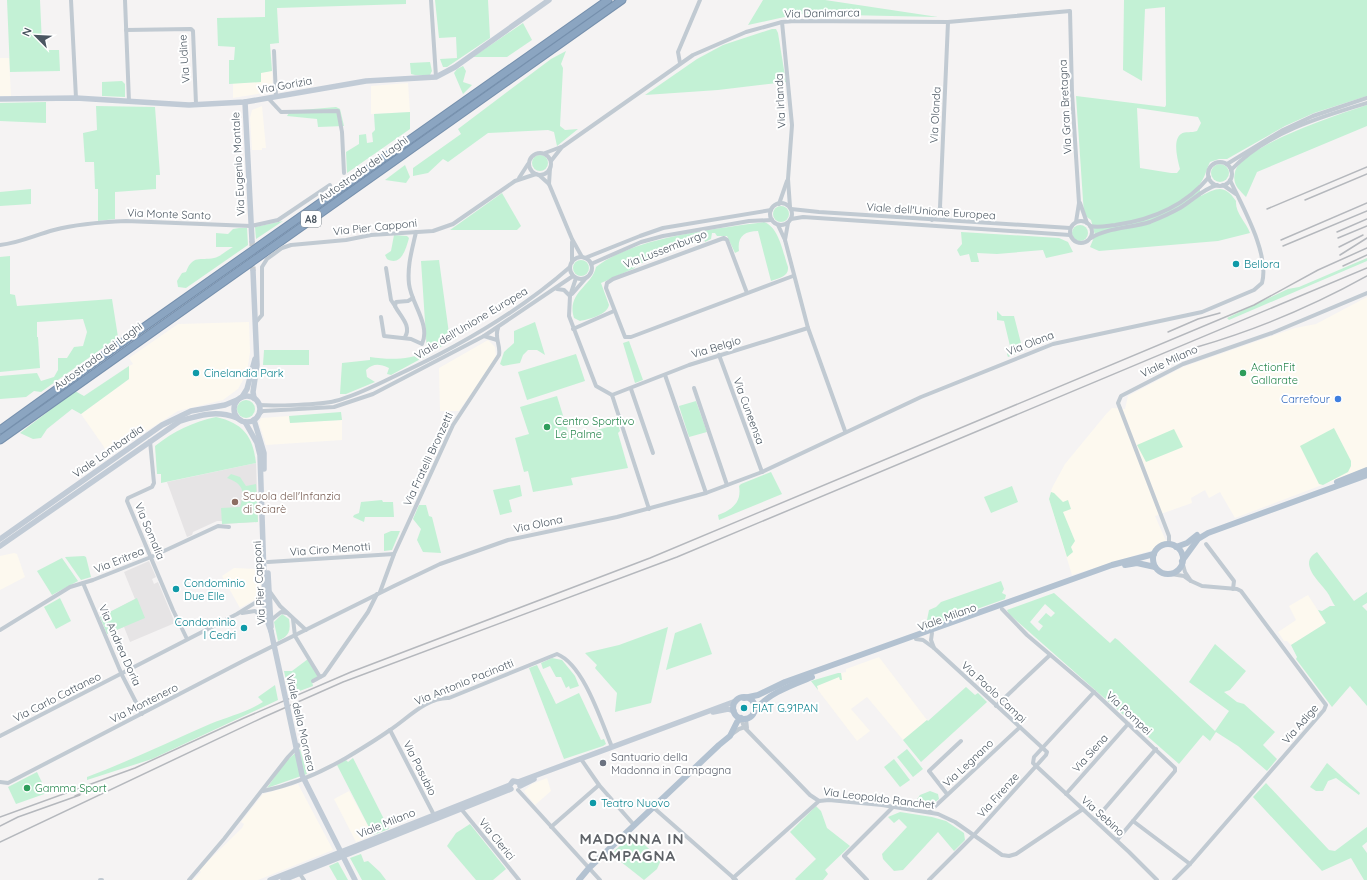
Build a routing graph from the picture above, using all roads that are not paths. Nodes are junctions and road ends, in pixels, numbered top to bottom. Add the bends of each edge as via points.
1 (71, 0) edge
2 (125, 0) edge
3 (431, 0) edge
4 (549, 0) edge
5 (608, 0) edge
6 (622, 0) edge
7 (700, 0) edge
8 (1070, 11) joint
9 (782, 22) junction
10 (948, 22) junction
11 (126, 30) junction
12 (274, 51) dead end
13 (680, 63) junction
14 (436, 77) junction
15 (276, 96) junction
16 (76, 98) junction
17 (268, 98) junction
18 (1367, 98) edge
19 (0, 99) edge
20 (129, 102) junction
21 (245, 102) junction
22 (1367, 103) edge
23 (196, 104) junction
24 (562, 147) junction
25 (544, 153) junction
26 (551, 161) junction
27 (529, 162) junction
28 (1227, 164) junction
29 (550, 168) junction
30 (1231, 170) junction
31 (344, 173) dead end
32 (537, 175) junction
33 (1209, 177) junction
34 (788, 179) junction
35 (517, 180) junction
36 (1230, 180) junction
37 (549, 184) junction
38 (330, 185) dead end
39 (1217, 185) junction
40 (1223, 185) junction
41 (1238, 195) junction
42 (1080, 203) junction
43 (779, 204) junction
44 (790, 208) junction
45 (940, 208) junction
46 (771, 210) junction
47 (772, 220) junction
48 (932, 220) junction
49 (946, 220) junction
50 (790, 221) junction
51 (1076, 222) junction
52 (778, 225) junction
53 (1089, 225) junction
54 (251, 226) junction
55 (1070, 228) junction
56 (416, 232) junction
57 (1070, 235) junction
58 (1091, 238) junction
59 (572, 239) junction
60 (785, 240) junction
61 (252, 241) tunnel mouth
62 (0, 245) edge
63 (584, 258) junction
64 (572, 262) junction
65 (591, 264) junction
66 (570, 267) junction
67 (386, 268) dead end
68 (253, 271) tunnel mouth
69 (793, 276) junction
70 (575, 277) junction
71 (586, 277) junction
72 (556, 289) junction
73 (746, 293) junction
74 (1367, 293) edge
75 (570, 296) junction
76 (413, 298) junction
77 (394, 306) junction
78 (614, 311) junction
79 (381, 317) dead end
80 (256, 322) junction
81 (498, 327) junction
82 (808, 328) junction
83 (573, 329) junction
84 (484, 336) junction
85 (405, 337) junction
86 (497, 340) junction
87 (256, 356) junction
88 (719, 356) junction
89 (665, 375) junction
90 (631, 388) junction
91 (694, 388) dead end
92 (612, 395) junction
93 (254, 398) junction
94 (240, 399) junction
95 (259, 405) junction
96 (256, 417) junction
97 (237, 418) junction
98 (245, 422) junction
99 (0, 430) edge
100 (846, 431) junction
101 (0, 440) edge
102 (150, 441) junction
103 (653, 453) dead end
104 (1367, 470) edge
105 (762, 472) junction
106 (1367, 475) edge
107 (727, 485) junction
108 (706, 493) junction
109 (648, 509) junction
110 (229, 527) dead end
111 (0, 539) edge
112 (1206, 544) dead end
113 (1167, 545) junction
114 (0, 546) edge
115 (1176, 547) junction
116 (394, 554) junction
117 (1154, 554) junction
118 (151, 556) junction
119 (1182, 561) junction
120 (268, 562) junction
121 (1155, 567) junction
122 (1171, 574) junction
123 (1191, 581) junction
124 (83, 583) junction
125 (1233, 589) junction
126 (267, 591) junction
127 (379, 594) junction
128 (1002, 608) junction
129 (287, 613) junction
130 (237, 614) junction
131 (293, 619) junction
132 (269, 620) junction
133 (0, 630) edge
134 (306, 630) junction
135 (271, 631) joint
136 (932, 633) junction
137 (295, 636) junction
138 (187, 639) junction
139 (916, 639) junction
140 (934, 648) junction
141 (1050, 655) junction
142 (122, 675) junction
143 (320, 677) junction
144 (313, 682) dead end
145 (1094, 692) junction
146 (744, 698) junction
147 (736, 701) junction
148 (996, 706) junction
149 (707, 712) junction
150 (754, 712) junction
151 (142, 714) junction
152 (739, 716) junction
153 (1128, 724) junction
154 (1020, 727) junction
155 (747, 729) junction
156 (390, 730) junction
157 (0, 736) edge
158 (730, 736) junction
159 (303, 741) dead end
160 (961, 741) dead end
161 (719, 745) junction
162 (612, 747) junction
163 (1043, 748) junction
164 (1156, 749) junction
165 (581, 759) junction
166 (1036, 767) junction
167 (0, 782) edge
168 (599, 785) junction
169 (515, 786) junction
170 (263, 790) junction
171 (947, 794) junction
172 (1066, 794) junction
173 (819, 801) junction
174 (893, 807) junction
175 (654, 808) junction
176 (1083, 809) junction
177 (462, 810) junction
178 (929, 812) junction
179 (434, 815) junction
180 (1095, 820) junction
181 (1134, 821) junction
182 (634, 825) junction
183 (551, 827) junction
184 (974, 834) junction
185 (1117, 840) junction
186 (1190, 864) junction
187 (589, 868) junction
188 (298, 871) junction
189 (734, 879) edge
190 (189, 880) edge
191 (270, 880) edge
192 (283, 880) edge
193 (304, 880) edge
194 (355, 880) edge
195 (519, 880) edge
196 (579, 880) edge
197 (600, 880) edge
198 (867, 880) edge
199 (930, 880) edge
200 (1156, 880) edge
201 (1174, 880) edge

1 - 16 street
2 - 11 street
3 - 14 street
4 - 14 street, Via Gorizia via 455,67
5 - 99 highway, Autostrada dei Laghi / A8
6 - 101 highway, Autostrada dei Laghi / A8
7 - 13 street via 678,52
8 - 10 street, Via Danimarca
8 - 42 street, Via Gran Bretagna via 1072,93
9 - 10 street, Via Danimarca
9 - 13 street, Via Danimarca via 719,42
9 - 34 street, Via Irlanda via 792,125
10 - 45 street, Via Olanda
11 - 20 street
11 - 23 street, Via Udine via 193,31
12 - 15 street
13 - 24 street, Via Danimarca
14 - 15 street, Via Gorizia via 366,81
15 - 17 street, Via Gorizia
16 - 19 street, Via Gorizia
16 - 20 street, Via Gorizia
17 - 21 street, Via Gorizia
17 - 31 street via 281,112 338,111
18 - 28 street via 1307,118 1264,140
20 - 23 street, Via Gorizia
21 - 23 street, Via Gorizia
21 - 54 street, Via Eugenio Montale
22 - 30 street via 1285,133 1248,154
24 - 25 street, Via Danimarca
24 - 26 street, Via Danimarca
25 - 26 street
25 - 27 street, Via Pier Capponi via 534,154
26 - 29 street
27 - 32 street via 530,169
27 - 35 street, Via Pier Capponi
28 - 30 street
28 - 33 street via 1215,163 1209,169
29 - 32 street, Via Pier Capponi via 546,173
29 - 37 street
30 - 36 street
32 - 35 street, Via Pier Capponi
32 - 37 street
33 - 39 street
33 - 53 street via 1179,204 1149,218 1122,224 1095,227
34 - 43 street, Via Irlanda
34 - 44 street, Via Irlanda
35 - 56 street, Via Pier Capponi via 453,224 433,231
36 - 40 street
36 - 41 street, Via Olona
37 - 59 street
38 - 54 street, Via Monte Santo via 278,220
39 - 40 street
39 - 58 street, Viale dell'Unione Europea via 1169,214 1130,227 1098,233
40 - 41 street
41 - 100 street, Via Olona via 1253,227 1262,262 1263,278 1259,287 1202,312 1061,341 921,396
42 - 51 street, Via Gran Bretagna
42 - 53 street, Via Gran Bretagna
43 - 44 street, Viale dell'Unione Europea
43 - 46 street
44 - 48 street, Viale dell'Unione Europea
44 - 50 street
45 - 48 street
45 - 49 street, Via Olanda
46 - 47 street
46 - 63 street via 663,228
47 - 52 street
47 - 65 street via 749,221 663,236 641,242
48 - 49 street, Viale dell'Unione Europea
49 - 55 street, Viale dell'Unione Europea
50 - 52 street, Viale dell'Unione Europea
50 - 57 street, Viale dell'Unione Europea via 803,217
50 - 60 street
51 - 53 street
51 - 55 street
52 - 60 street
53 - 58 street
54 - 61 street
54 - 62 street, Via Monte Santo via 108,222 67,227 21,242
55 - 57 street
56 - 76 street via 408,270
56 - 80 street, Via Pier Capponi via 371,235 282,248 267,259 262,267 262,315
57 - 58 street, Viale dell'Unione Europea via 1079,244
59 - 63 street
59 - 64 street
60 - 69 street
63 - 64 street
63 - 65 street
64 - 66 street, Viale dell'Unione Europea
65 - 71 street via 591,272
66 - 70 street
66 - 95 street, Viale dell'Unione Europea via 547,287 476,333 424,363 370,388 333,402
67 - 77 street
68 - 80 street, Via Pier Capponi
69 - 73 street, Via Lussemburgo
69 - 82 street
70 - 71 street
70 - 72 street, Viale dell'Unione Europea
70 - 75 street
71 - 75 street
72 - 75 street
72 - 81 street, Viale dell'Unione Europea
73 - 78 street, Via Lussemburgo via 631,337 625,337
73 - 78 street, Via Lussemburgo via 727,240 724,238 613,279 607,283 606,288
74 - 113 street, Viale Milano via 1272,333 1183,364 1121,396 1118,403 1169,536
75 - 83 street via 569,316
76 - 77 street via 396,302
76 - 85 street via 422,321 424,340 422,344
77 - 85 street via 407,325 408,333
78 - 83 street
79 - 85 street via 384,336
80 - 87 street, Via Pier Capponi
81 - 84 street, Viale dell'Unione Europea
81 - 86 street, Via Fratelli Bronzetti
82 - 88 street, Via Belgio
82 - 100 street
83 - 92 street via 596,386
84 - 86 street
84 - 96 street, Viale dell'Unione Europea via 393,384 354,401 334,407 263,411
86 - 116 street, Via Fratelli Bronzetti via 500,345 499,355 453,425
87 - 93 street, Via Pier Capponi
87 - 94 street, Via Pier Capponi via 247,388
88 - 89 street, Via Belgio
88 - 105 street, Via Cuneensa
89 - 90 street, Via Belgio
89 - 108 street
90 - 92 street, Via Belgio
90 - 103 street
91 - 107 street
92 - 109 street
93 - 94 street via 250,396
93 - 95 street
94 - 97 street via 234,409
94 - 111 street, Viale Lombardia via 225,405 192,411 172,420
95 - 96 street
96 - 98 street
96 - 120 street, Via Pier Capponi via 264,453
97 - 98 street
97 - 102 street, Viale Lombardia via 217,413 193,417
98 - 126 street, Via Pier Capponi via 260,455
100 - 105 street, Via Olona
102 - 114 street, Viale Lombardia
102 - 118 street, Via Somalia via 154,483 152,487 127,499
104 - 115 main road via 1297,498 1210,528 1187,544
105 - 107 street, Via Olona
106 - 119 main road via 1208,533 1198,539
107 - 108 street, Via Olona
108 - 109 street, Via Olona
109 - 127 street, Via Olona via 508,540 424,571
110 - 118 street, Via Eritrea via 218,526
112 - 125 street via 1234,582
113 - 115 main road
113 - 117 main road via 1160,547
115 - 119 main road via 1181,553
116 - 120 street, Via Ciro Menotti
116 - 127 street, Via Fratelli Bronzetti
117 - 121 main road
117 - 146 main road, Viale Milano via 1112,565
118 - 124 street, Via Eritrea
118 - 138 street, Via Somalia
119 - 122 main road via 1179,569
119 - 123 street
120 - 126 street, Via Pier Capponi
121 - 122 main road via 1162,573
121 - 128 main road, Viale Milano via 1129,564
122 - 123 street via 1184,576
123 - 125 street via 1202,586
124 - 133 street, Via Eritrea via 70,587
124 - 142 street, Via Andrea Doria
125 - 186 street, Via Adige via 1244,595 1326,705
126 - 129 street
126 - 130 street
126 - 132 street, Via Pier Capponi
127 - 134 street, Via Montenero
127 - 143 street, Via Fratelli Bronzetti via 330,668
128 - 136 main road, Viale Milano
128 - 141 street, Via Pompei via 1025,634
129 - 131 street
129 - 132 street via 281,612
130 - 132 street via 255,611
130 - 138 street, Via Carlo Cattaneo
131 - 134 street
131 - 137 street
132 - 135 street, Via Pier Capponi
134 - 137 street, Via Montenero
135 - 194 street, Viale della Mornera, bridge via 302,775
136 - 139 main road, Viale Milano
136 - 140 street via 930,640
137 - 143 street
137 - 151 street, Via Montenero
138 - 142 street, Via Carlo Cattaneo
139 - 140 street, Via Paolo Campi
139 - 150 main road, Viale Milano via 791,686 762,702
140 - 148 street, Via Paolo Campi
141 - 145 street, Via Pompei
141 - 148 street
142 - 151 street, Via Andrea Doria
142 - 157 street, Via Carlo Cattaneo
143 - 144 street, Via Fratelli Bronzetti
145 - 153 street, Via Pompei
145 - 163 street, Via Firenze
146 - 147 main road, Viale Milano
146 - 150 main road via 753,702
147 - 149 street, Viale Milano
147 - 152 main road
148 - 154 street, Via Paolo Campi
149 - 152 street, Viale Milano via 728,709
149 - 162 street, Viale Milano
150 - 152 main road, Viale Milano
151 - 167 street, Via Montenero via 8,783
152 - 155 street
152 - 158 main road
152 - 161 main road
153 - 164 street, Via Pompei
153 - 172 street, Via Siena
154 - 163 street, Via Paolo Campi
154 - 171 street, Via Legnano
155 - 158 street via 739,729
155 - 173 street, Via Leopoldo Ranchet
156 - 162 street, Via Antonio Pacinotti via 421,707 556,654 568,662 582,679
156 - 170 street, Via Antonio Pacinotti via 323,770 291,784
156 - 179 street, Via Pasubio
158 - 161 main road
159 - 170 street
160 - 171 street via 929,771
161 - 175 main road
162 - 165 street, Viale Milano
163 - 166 street, Via Firenze via 1034,757 1033,763
163 - 166 street, Via Firenze via 1047,752 1046,756
164 - 180 street
164 - 181 street, Via Pompei via 1174,765 1175,771
165 - 168 street
165 - 169 street, Viale Milano
166 - 172 street, Via Sebino
166 - 184 street, Via Firenze
168 - 182 street
168 - 183 street
169 - 177 street, Viale Milano
169 - 179 street, Viale Milano
169 - 183 street
170 - 190 street
171 - 178 street, Via Legnano
172 - 176 street, Via Sebino
173 - 174 street, Via Leopoldo Ranchet
173 - 189 street
174 - 178 street, Via Leopoldo Ranchet
174 - 198 street via 844,856
175 - 182 main road
175 - 189 street
176 - 180 street, Via Sebino
176 - 184 street, Via Leopoldo Ranchet via 1016,854 1002,855
177 - 188 street, Viale Milano
177 - 195 street, Via Clerici
178 - 184 street, Via Leopoldo Ranchet via 947,817
179 - 188 street, Viale Milano
180 - 185 street, Via Sebino
181 - 185 street, Via Pompei
181 - 186 street
182 - 187 main road
183 - 187 street
184 - 199 street, Via Firenze
185 - 200 street, Via Sebino
186 - 201 street, Via Adige
187 - 196 main road
187 - 197 street
188 - 191 street, Viale Milano
188 - 192 street, Viale Milano
188 - 193 street

